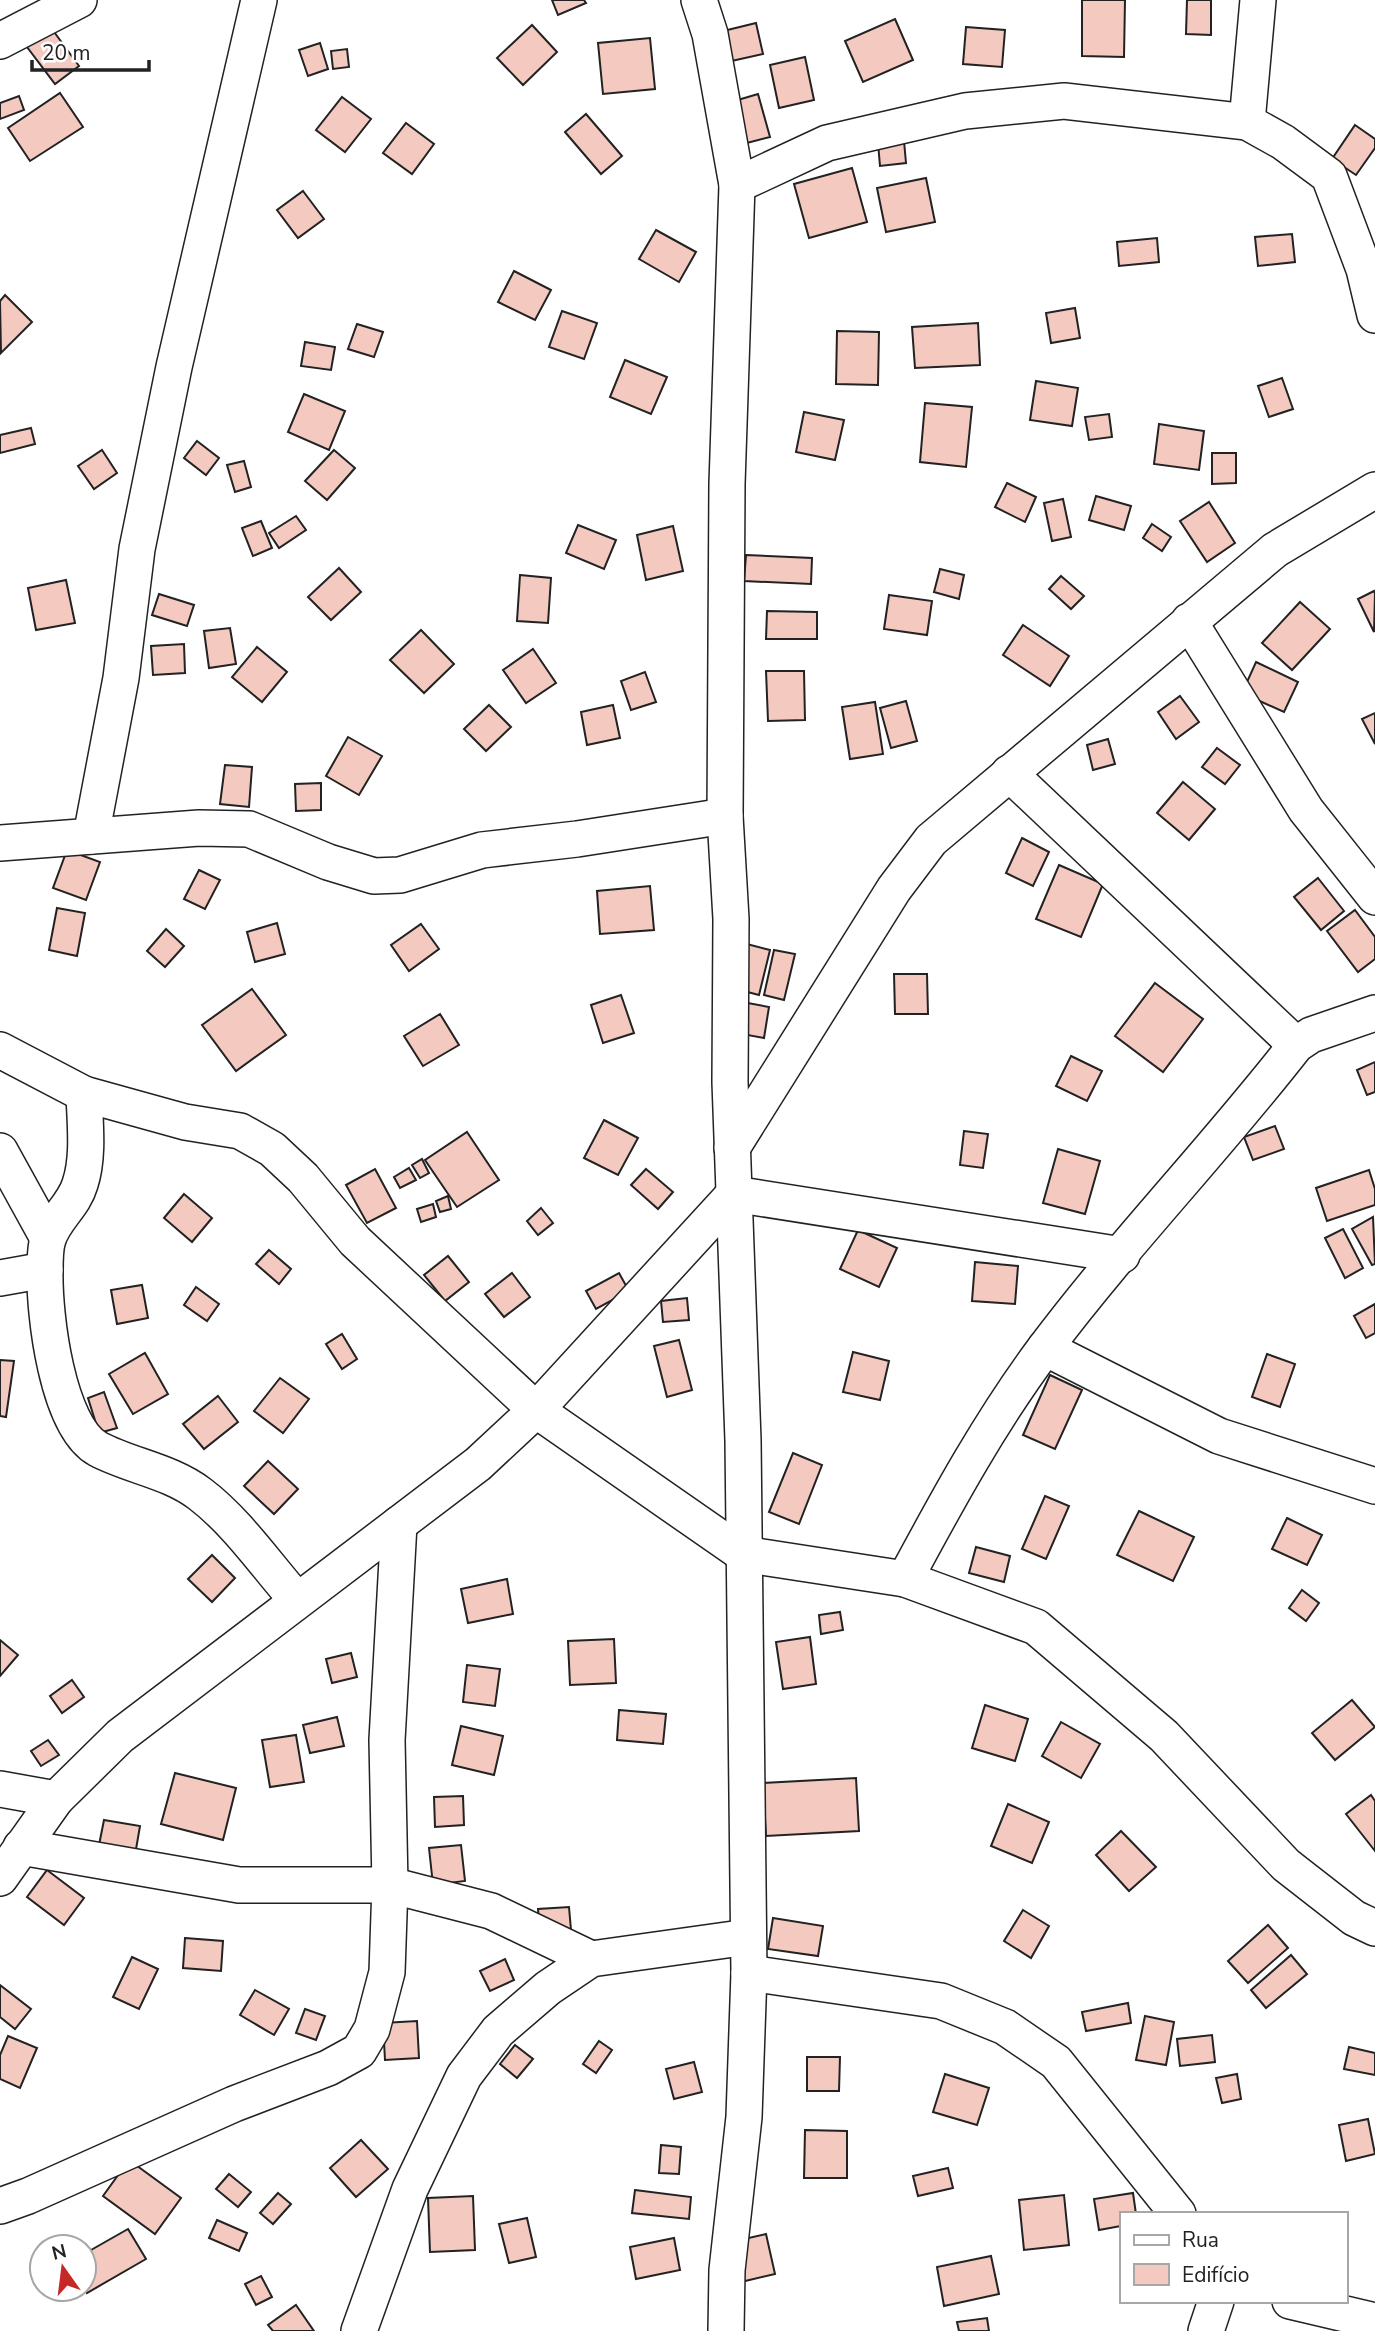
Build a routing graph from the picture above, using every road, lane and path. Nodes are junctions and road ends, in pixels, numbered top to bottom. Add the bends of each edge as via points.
1 (79, 0) edge
2 (260, 0) edge
3 (699, 0) edge
4 (1258, 0) edge
5 (0, 41) edge
6 (1247, 122) junction
7 (737, 185) junction
8 (1375, 315) edge
9 (1375, 490) edge
10 (1189, 621) junction
11 (1009, 773) junction
12 (725, 816) junction
13 (91, 836) junction
14 (0, 843) edge
15 (1375, 897) edge
16 (1375, 1013) edge
17 (1296, 1045) junction
18 (0, 1050) edge
19 (84, 1094) junction
20 (732, 1148) junction
21 (0, 1151) edge
22 (734, 1194) junction
23 (47, 1254) junction
24 (1122, 1255) junction
25 (0, 1278) edge
26 (1045, 1348) junction
27 (536, 1410) junction
28 (1375, 1486) edge
29 (399, 1524) junction
30 (743, 1554) junction
31 (905, 1579) junction
32 (297, 1600) junction
33 (0, 1789) edge
34 (56, 1799) junction
35 (21, 1847) junction
36 (0, 1878) edge
37 (390, 1885) junction
38 (1375, 1928) edge
39 (748, 1937) junction
40 (591, 1959) junction
41 (749, 1973) junction
42 (0, 2206) edge
43 (1176, 2212) edge
44 (1215, 2303) edge
45 (1298, 2303) edge
46 (1375, 2321) edge
47 (359, 2331) edge
48 (726, 2331) edge
49 (1206, 2331) edge

1 - 5 street
2 - 13 street via 174,367 140,536 121,678
3 - 7 street via 710,34
4 - 6 street
6 - 7 street via 1064,102 965,111 827,143
6 - 8 street via 1329,176 1364,270
7 - 12 street via 727,484
9 - 10 street via 1275,550
10 - 11 street
10 - 15 street via 1306,810
11 - 17 street
11 - 20 street via 931,840 894,889
12 - 13 street via 482,850 400,875 374,877 249,829
12 - 20 street via 731,919
13 - 14 street
16 - 17 street via 1311,1035
17 - 24 street
18 - 19 street
19 - 23 street via 81,1182
19 - 27 street via 240,1132 272,1149 303,1178 355,1241
20 - 22 street
21 - 23 street
22 - 24 street
22 - 27 street
22 - 30 street
23 - 25 street
23 - 32 street via 50,1345 72,1418 82,1435 98,1448 199,1493
24 - 26 street
26 - 28 street via 1219,1436
26 - 31 street via 964,1468
27 - 29 street via 478,1464
27 - 30 street
29 - 32 street
29 - 37 street via 387,1740
30 - 31 street
30 - 39 street
31 - 38 street via 1036,1627 1164,1736 1286,1865 1354,1918
32 - 34 street via 120,1736
33 - 34 street
34 - 35 street
35 - 36 street
35 - 37 street via 239,1885
37 - 40 street via 491,1911
37 - 42 street via 387,1972 372,2029 359,2051
39 - 40 street
39 - 41 street
40 - 47 street via 498,2031 464,2076 410,2189
41 - 43 street via 941,2001 1005,2027 1056,2062
41 - 48 street via 744,2117 727,2270
44 - 49 street
45 - 46 street

